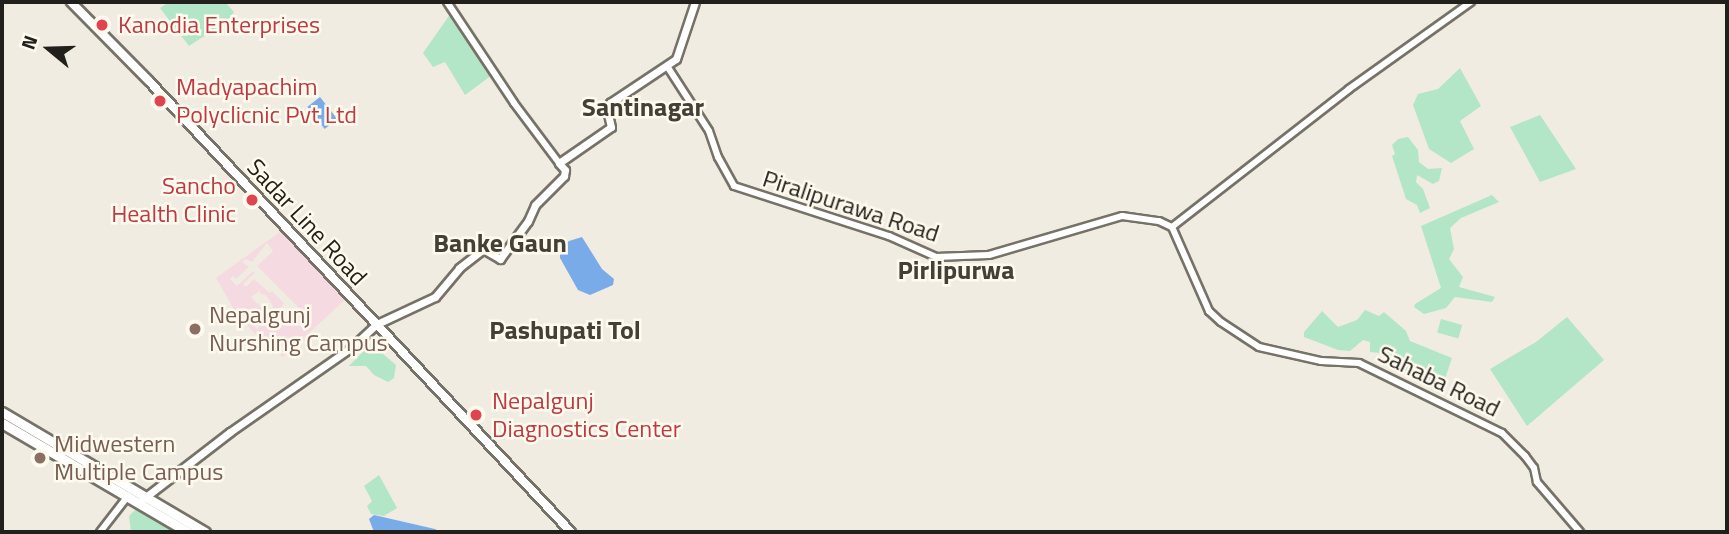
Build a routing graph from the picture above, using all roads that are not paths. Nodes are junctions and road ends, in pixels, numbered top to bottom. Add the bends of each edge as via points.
1 (71, 2) edge
2 (457, 2) edge
3 (695, 2) edge
4 (1471, 2) edge
5 (448, 4) edge
6 (667, 66) junction
7 (559, 163) junction
8 (1172, 228) junction
9 (377, 324) junction
10 (2, 412) edge
11 (2, 423) edge
12 (131, 494) junction
13 (146, 497) junction
14 (136, 503) junction
15 (100, 532) edge
16 (188, 532) edge
17 (205, 532) edge
18 (571, 532) edge
19 (1580, 532) edge

1 - 9 main road, Sadar Line Road
2 - 5 street
3 - 6 main road via 676,60
4 - 8 street via 1349,89
5 - 7 street
6 - 7 main road via 610,103 611,127
6 - 8 street, Piralipurawa Road via 709,131 734,186 889,236 936,257 989,255 1122,216 1159,221
7 - 9 main road via 564,176 536,205 500,258 483,249 459,268 435,297
8 - 19 street, Sahaba Road via 1209,311 1221,322 1259,347 1321,361 1359,363 1502,433 1525,456 1537,482
9 - 13 main road
9 - 18 main road, Sadar Line Road
10 - 12 highway
11 - 12 highway
12 - 13 highway
12 - 14 highway
12 - 15 street
13 - 14 main road
13 - 17 highway
14 - 16 highway

